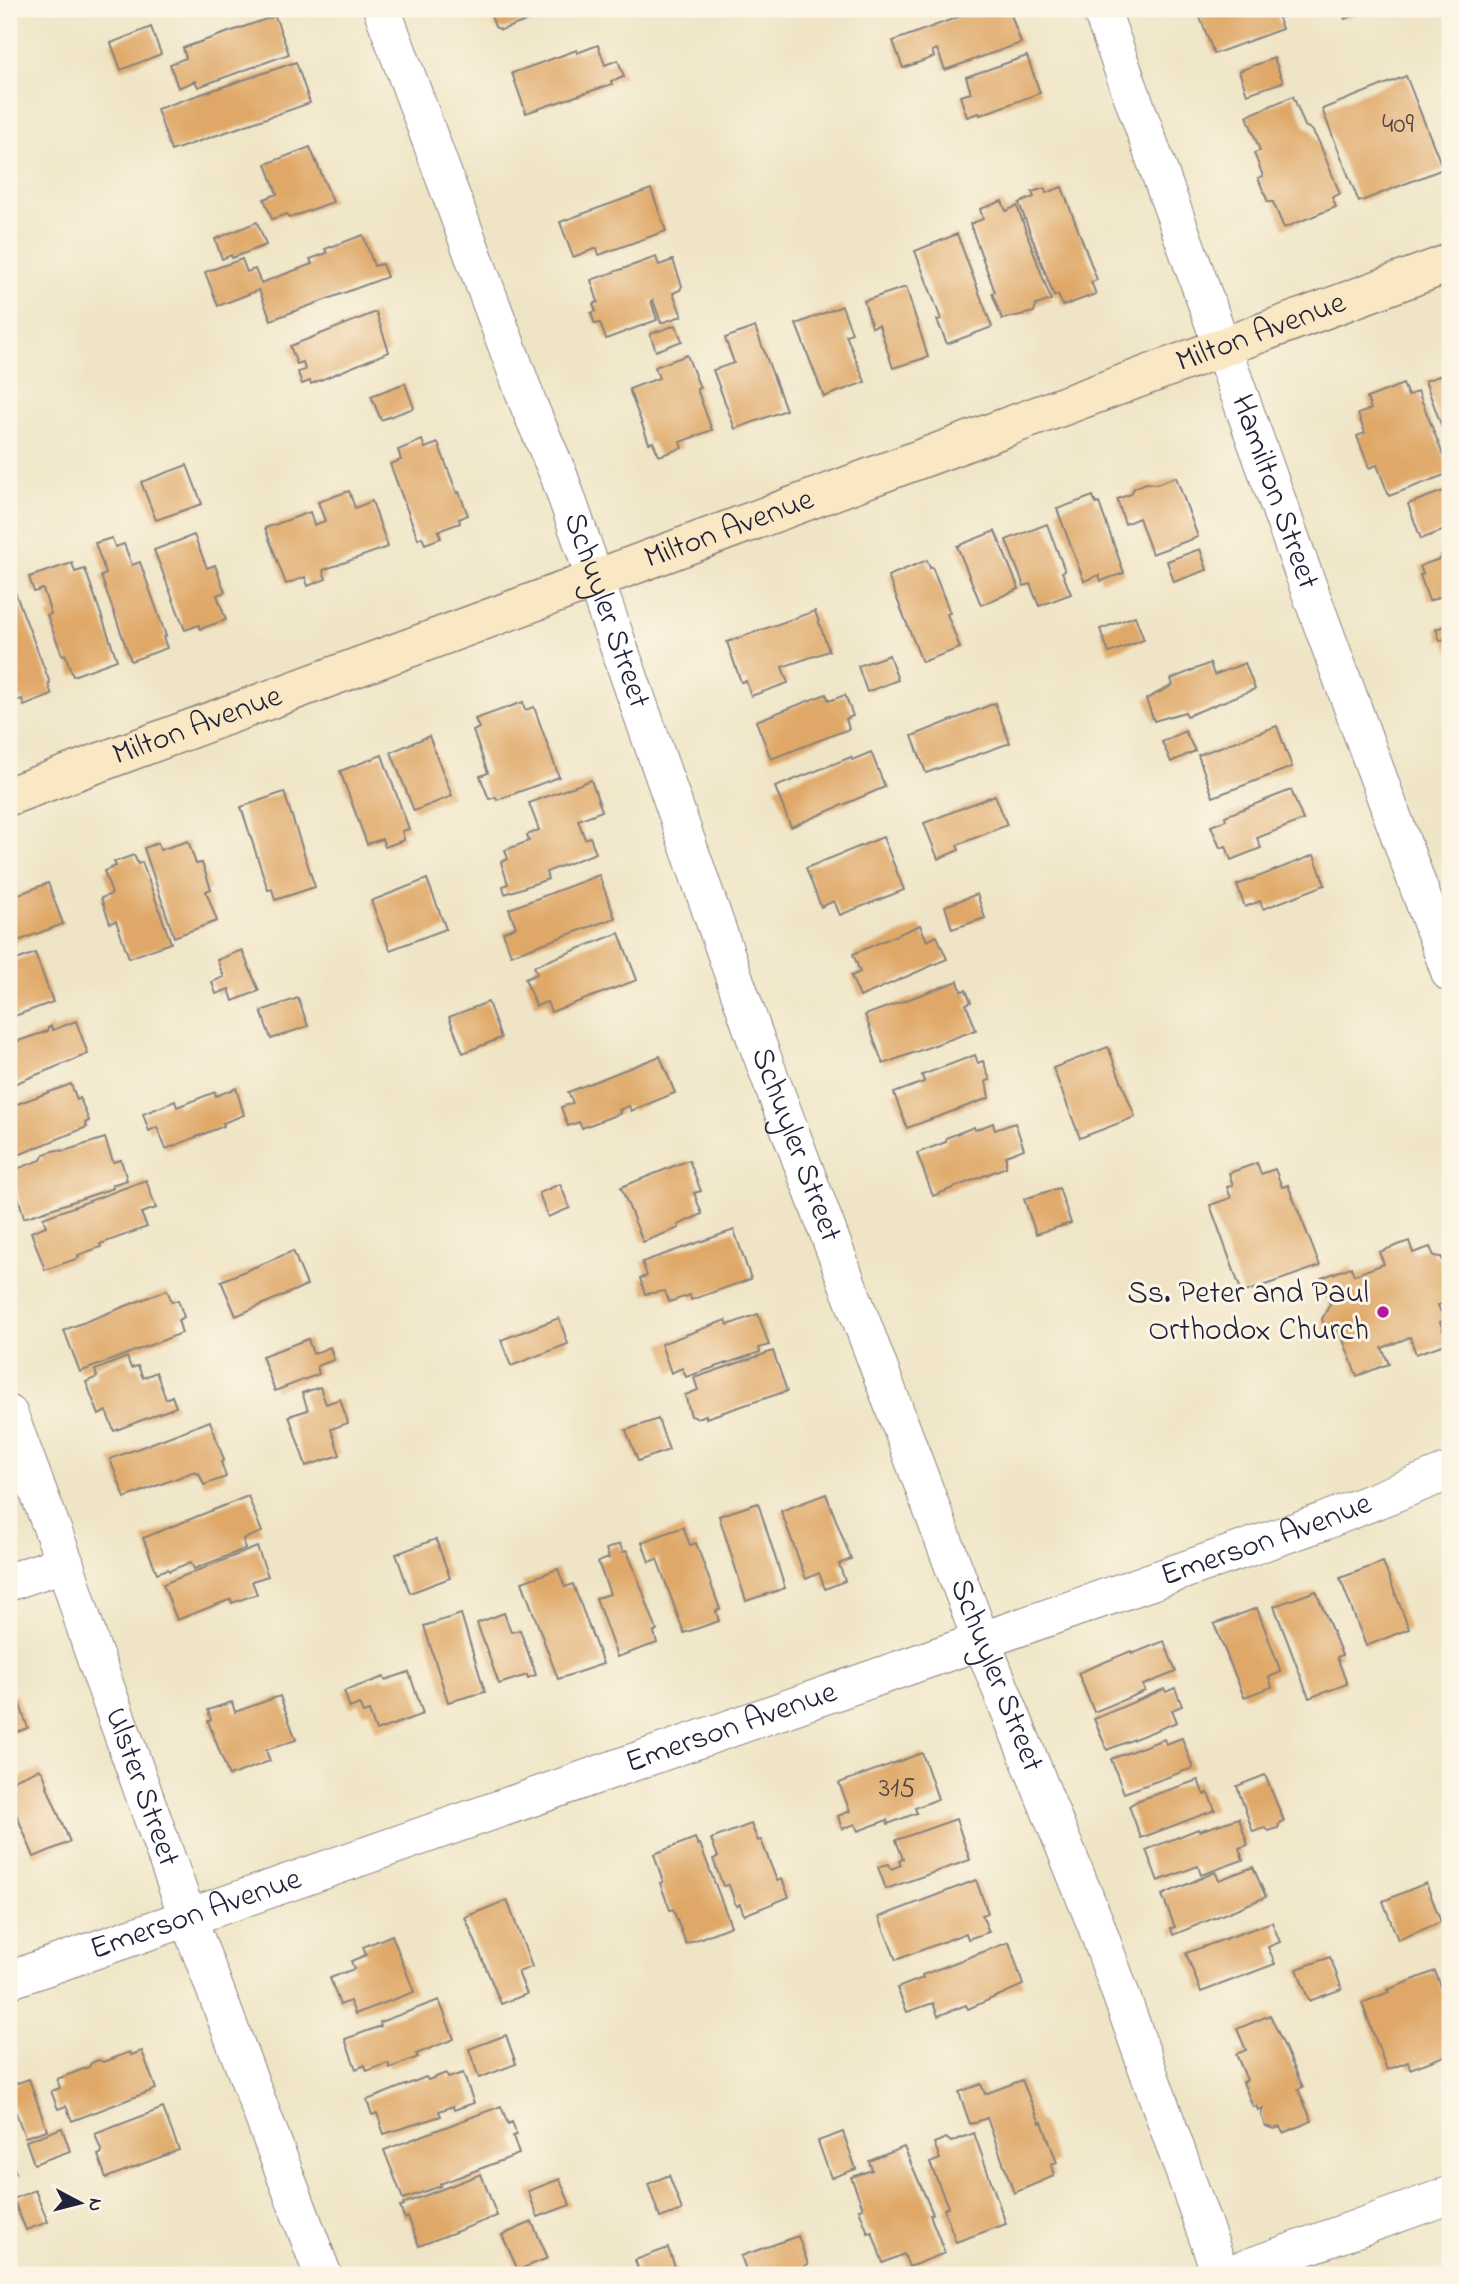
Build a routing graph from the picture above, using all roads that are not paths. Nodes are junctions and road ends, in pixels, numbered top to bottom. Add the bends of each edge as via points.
1 (382, 9) edge
2 (1101, 9) edge
3 (1450, 263) edge
4 (1224, 347) junction
5 (594, 579) junction
6 (9, 796) edge
7 (1450, 973) edge
8 (9, 1413) edge
9 (1450, 1471) edge
10 (65, 1563) junction
11 (9, 1582) edge
12 (981, 1640) junction
13 (188, 1918) junction
14 (9, 1980) edge
15 (1450, 2195) edge
16 (323, 2275) edge
17 (1221, 2275) edge
18 (1227, 2275) edge

1 - 5 street, Schuyler Street
2 - 4 street, Hamilton Street
3 - 4 street, Milton Avenue
4 - 5 street, Milton Avenue
4 - 7 street, Hamilton Street
5 - 6 street, Milton Avenue
5 - 12 street, Schuyler Street via 756,1040
8 - 10 street, Ulster Street
9 - 12 street, Emerson Avenue via 1322,1521
10 - 11 street
10 - 13 street, Ulster Street
12 - 13 street, Emerson Avenue
12 - 17 street, Schuyler Street via 1096,1925
13 - 14 street, Emerson Avenue
13 - 16 street, Ulster Street
15 - 18 street

